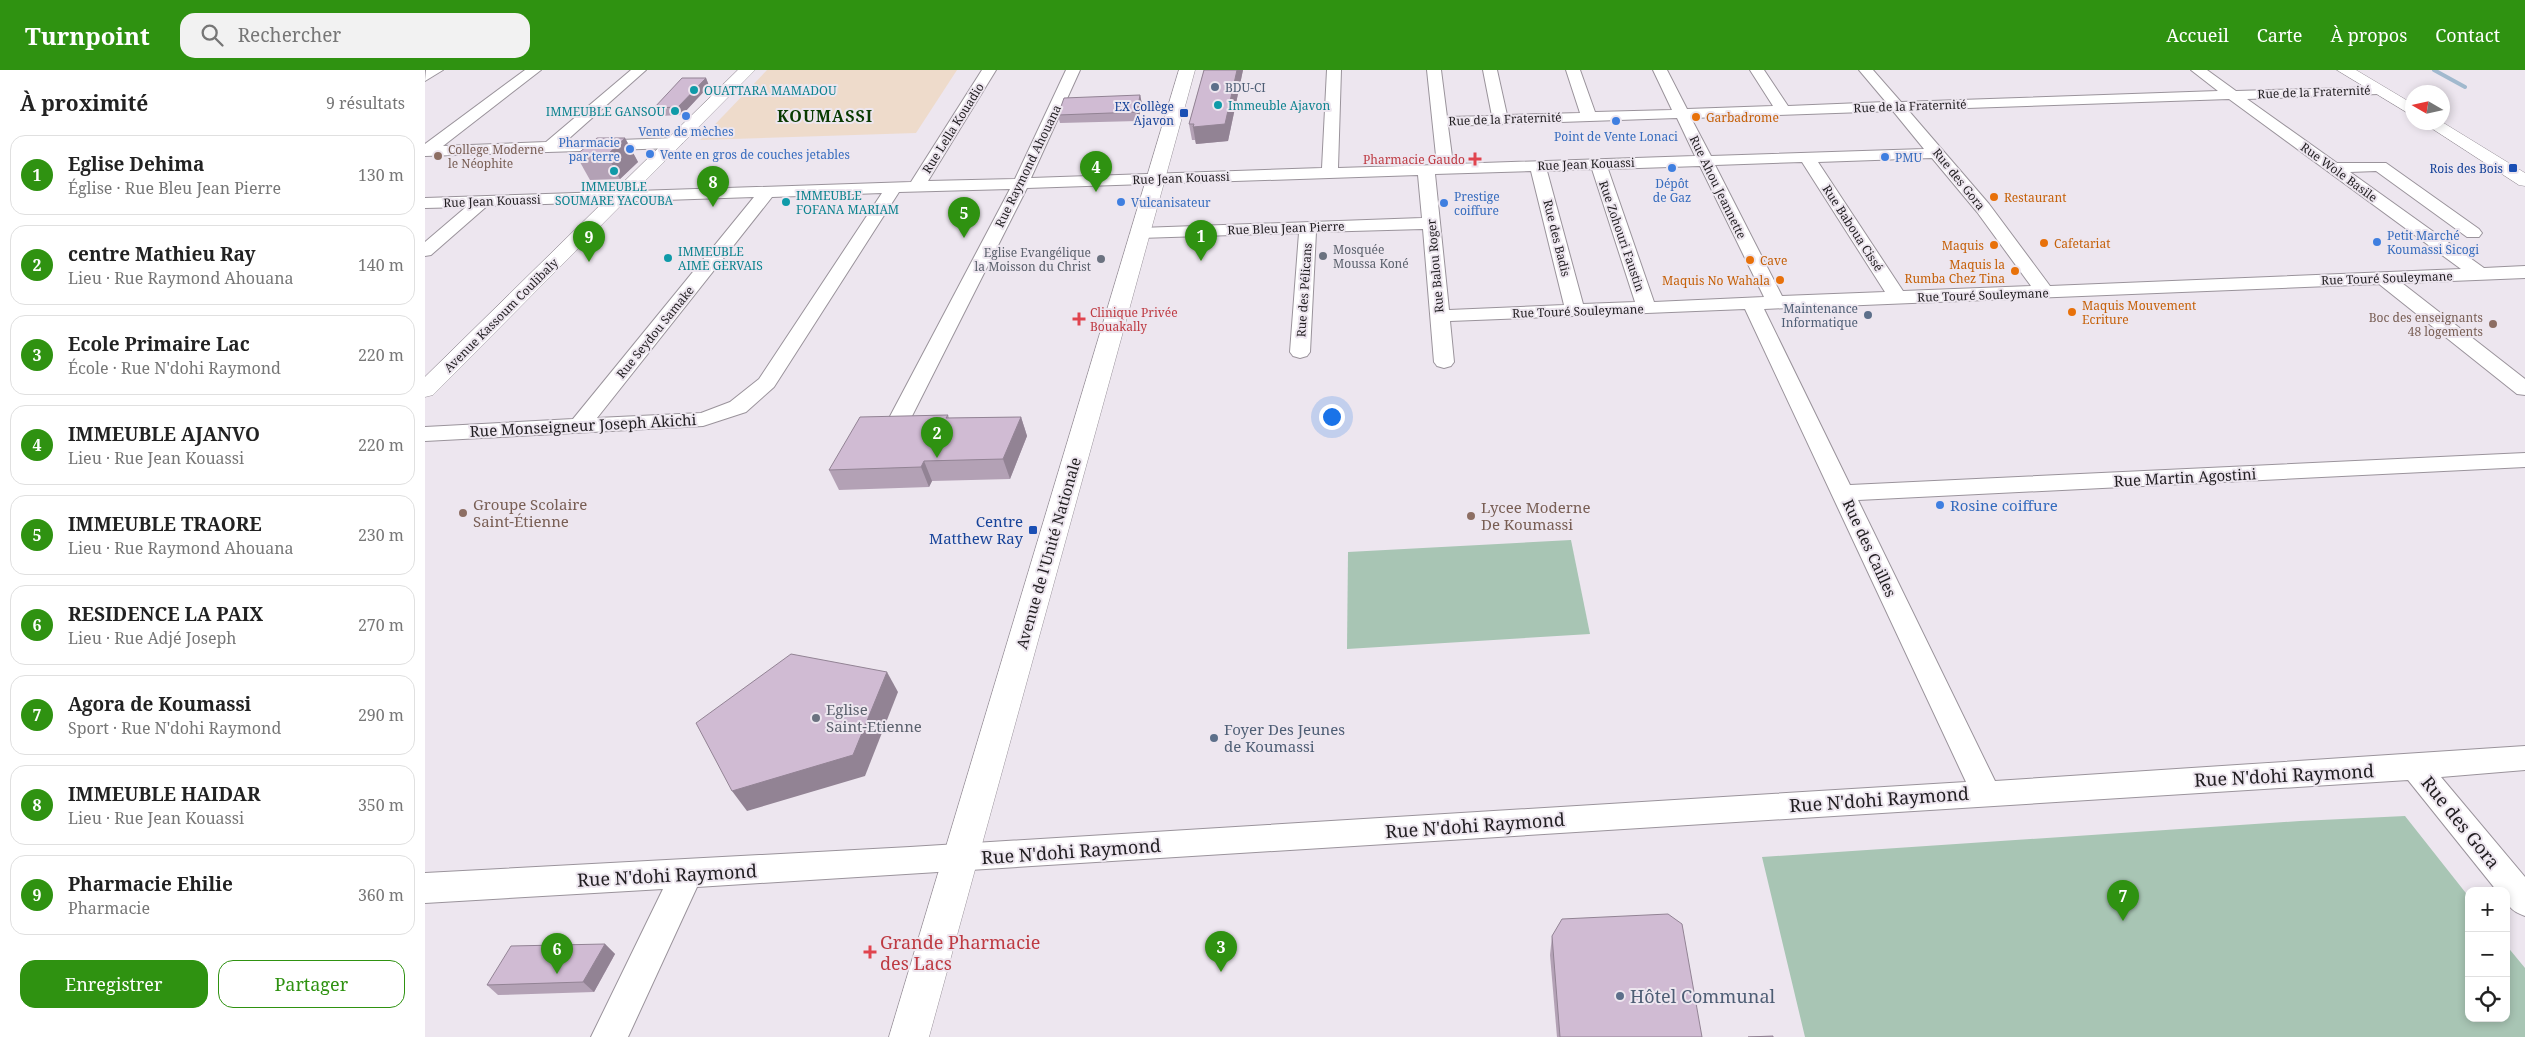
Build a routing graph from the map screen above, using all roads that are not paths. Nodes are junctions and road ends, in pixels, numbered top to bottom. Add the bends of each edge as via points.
1 (436, 70) edge
2 (534, 70) edge
3 (639, 70) edge
4 (747, 70) edge
5 (989, 70) edge
6 (1073, 70) edge
7 (1187, 70) edge
8 (1334, 70) edge
9 (1435, 70) edge
10 (1490, 70) edge
11 (1573, 70) edge
12 (1660, 70) edge
13 (1757, 70) edge
14 (1867, 70) edge
15 (2198, 70) edge
16 (2345, 70) edge
17 (425, 77) edge
18 (2378, 90) junction
19 (2233, 95) junction
20 (1897, 106) junction
21 (2405, 107) edge
22 (1783, 110) junction
23 (1682, 114) junction
24 (1589, 117) junction
25 (1500, 120) junction
26 (1441, 122) junction
27 (2444, 130) edge
28 (674, 143) junction
29 (550, 146) junction
30 (425, 151) edge
31 (1938, 153) junction
32 (1807, 157) junction
33 (1705, 160) junction
34 (1598, 164) junction
35 (1538, 166) junction
36 (2333, 168) junction
37 (1426, 169) junction
38 (1447, 169) junction
39 (1330, 172) junction
40 (2521, 176) edge
41 (1156, 178) junction
42 (1021, 183) junction
43 (917, 186) junction
44 (894, 187) junction
45 (768, 191) junction
46 (621, 196) junction
47 (483, 201) junction
48 (425, 203) edge
49 (1431, 223) junction
50 (1308, 227) junction
51 (1140, 233) junction
52 (2473, 234) dead end
53 (425, 251) edge
54 (2525, 272) edge
55 (2481, 274) junction
56 (2384, 278) junction
57 (2045, 292) junction
58 (1899, 298) junction
59 (1764, 303) junction
60 (1647, 308) junction
61 (1575, 311) junction
62 (1440, 316) junction
63 (1300, 352) dead end
64 (1444, 362) dead end
65 (2525, 389) edge
66 (425, 390) edge
67 (898, 422) edge
68 (579, 426) junction
69 (425, 434) edge
70 (2525, 460) edge
71 (1844, 493) junction
72 (2525, 758) edge
73 (2415, 767) junction
74 (1986, 793) junction
75 (961, 858) junction
76 (687, 874) junction
77 (430, 895) edge
78 (2525, 901) edge
79 (609, 1037) edge
80 (909, 1037) edge

1 - 17 street
2 - 30 street
3 - 29 street
4 - 28 street, Avenue Kassoum Coulibaly
5 - 43 street, Rue Lella Kouadio
6 - 42 street, Rue Raymond Ahouana
7 - 41 street, Avenue de l'Unité Nationale
8 - 39 street
9 - 26 street
10 - 25 street
11 - 24 street
12 - 23 street, Rue Ahou Jeannette
13 - 22 street
14 - 20 street, Rue des Gora
15 - 19 street, Rue Wole Basile
16 - 18 street
18 - 19 street, Rue de la Fraternité
18 - 21 street
19 - 20 street, Rue de la Fraternité
19 - 36 street, Rue Wole Basile
20 - 22 street, Rue de la Fraternité
20 - 31 street, Rue des Gora
22 - 23 street, Rue de la Fraternité
23 - 24 street, Rue de la Fraternité
23 - 33 street, Rue Ahou Jeannette
24 - 25 street, Rue de la Fraternité
25 - 26 street, Rue de la Fraternité
26 - 38 street
27 - 40 street
28 - 29 street
28 - 46 street, Avenue Kassoum Coulibaly
29 - 30 street
31 - 32 street, Rue Jean Kouassi
31 - 57 street, Rue des Gora
32 - 33 street, Rue Jean Kouassi
32 - 58 street, Rue Baboua Cissé
33 - 34 street, Rue Jean Kouassi
33 - 59 street, Rue Ahou Jeannette
34 - 35 street, Rue Jean Kouassi
34 - 60 street, Rue Zohouri Faustin
35 - 38 street, Rue Jean Kouassi
35 - 61 street, Rue des Badis
36 - 52 street via 2381,166
36 - 55 street, Rue Wole Basile
37 - 38 street, Rue Jean Kouassi
37 - 39 street, Rue Jean Kouassi
37 - 49 street, Rue Balou Roger
39 - 41 street, Rue Jean Kouassi
41 - 42 street, Rue Jean Kouassi
41 - 51 street, Avenue de l'Unité Nationale
42 - 43 street, Rue Jean Kouassi
42 - 67 street, Rue Raymond Ahouana
43 - 44 street, Rue Jean Kouassi
44 - 45 street, Rue Jean Kouassi
44 - 68 street, Rue Monseigneur Joseph Akichi via 767,383 738,407 703,419
45 - 46 street, Rue Jean Kouassi
45 - 68 street, Rue Seydou Samake
46 - 47 street, Rue Jean Kouassi
46 - 66 street, Avenue Kassoum Coulibaly
47 - 48 street, Rue Jean Kouassi
47 - 53 street
49 - 50 street, Rue Bleu Jean Pierre
49 - 62 street, Rue Balou Roger
50 - 51 street, Rue Bleu Jean Pierre
50 - 63 street, Rue des Pélicans
51 - 75 street, Avenue de l'Unité Nationale
54 - 55 street, Rue Touré Souleymane
55 - 56 street, Rue Touré Souleymane
56 - 57 street, Rue Touré Souleymane
56 - 65 street
57 - 58 street, Rue Touré Souleymane
58 - 59 street, Rue Touré Souleymane
59 - 60 street, Rue Touré Souleymane
59 - 71 street, Rue des Cailles
60 - 61 street, Rue Touré Souleymane
61 - 62 street, Rue Touré Souleymane
62 - 64 street, Rue Balou Roger
68 - 69 street, Rue Monseigneur Joseph Akichi
70 - 71 street, Rue Martin Agostini
71 - 74 street, Rue des Cailles
72 - 73 street, Rue N'dohi Raymond
73 - 74 street, Rue N'dohi Raymond
73 - 78 street, Rue des Gora
74 - 75 street, Rue N'dohi Raymond
75 - 76 street, Rue N'dohi Raymond
75 - 80 street, Avenue de l'Unité Nationale
76 - 77 street, Rue N'dohi Raymond
76 - 79 street

